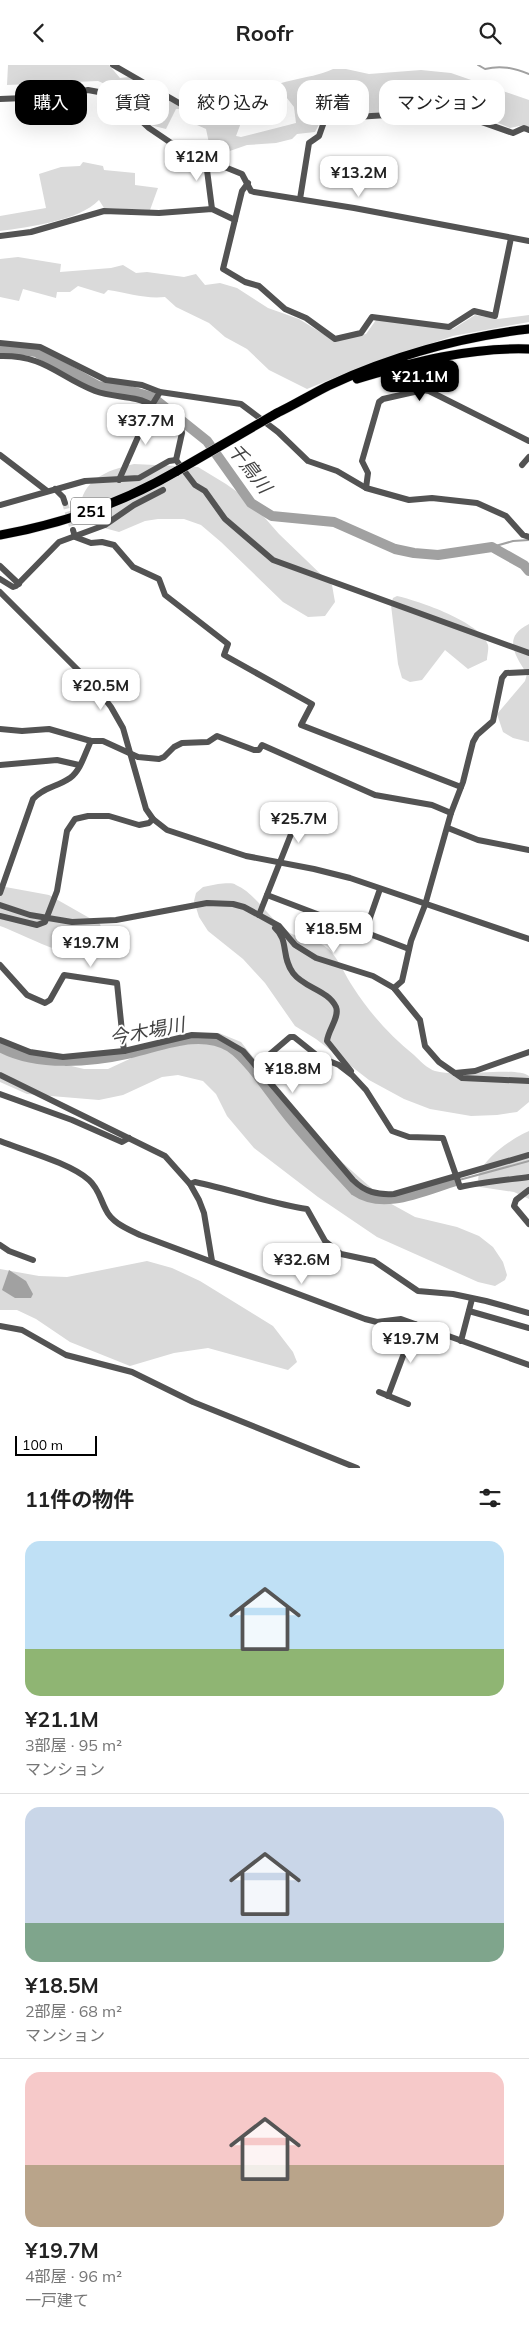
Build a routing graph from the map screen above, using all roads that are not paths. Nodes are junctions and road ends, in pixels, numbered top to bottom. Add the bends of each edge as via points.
1 (113, 65) edge
2 (0, 99) edge
3 (179, 103) edge
4 (529, 130) edge
5 (194, 156) junction
6 (248, 183) junction
7 (300, 199) junction
8 (212, 209) junction
9 (235, 220) junction
10 (0, 235) edge
11 (511, 238) junction
12 (529, 241) edge
13 (529, 329) edge
14 (0, 343) edge
15 (529, 349) edge
16 (0, 356) edge
17 (159, 393) junction
18 (301, 401) junction
19 (152, 404) junction
20 (529, 441) edge
21 (0, 455) edge
22 (529, 457) edge
23 (176, 461) junction
24 (522, 465) dead end
25 (119, 480) junction
26 (366, 488) junction
27 (55, 489) junction
28 (163, 490) dead end
29 (48, 491) junction
30 (65, 503) tunnel mouth
31 (0, 505) edge
32 (74, 534) junction
33 (0, 535) edge
34 (529, 537) edge
35 (0, 566) edge
36 (0, 579) edge
37 (19, 583) junction
38 (0, 592) edge
39 (529, 653) edge
40 (529, 672) edge
41 (0, 729) edge
42 (91, 741) junction
43 (131, 754) junction
44 (0, 765) edge
45 (79, 765) junction
46 (461, 787) junction
47 (451, 813) junction
48 (153, 819) junction
49 (298, 819) dead end
50 (448, 828) junction
51 (529, 850) edge
52 (281, 863) junction
53 (380, 889) junction
54 (0, 893) edge
55 (267, 895) junction
56 (0, 905) edge
57 (425, 905) junction
58 (259, 915) junction
59 (0, 916) edge
60 (47, 919) junction
61 (272, 922) junction
62 (365, 932) junction
63 (529, 939) edge
64 (410, 949) junction
65 (0, 965) edge
66 (394, 989) junction
67 (0, 1040) edge
68 (124, 1051) junction
69 (529, 1052) edge
70 (256, 1066) junction
71 (455, 1073) junction
72 (0, 1075) edge
73 (352, 1075) junction
74 (529, 1081) edge
75 (0, 1093) edge
76 (129, 1137) junction
77 (0, 1141) edge
78 (529, 1155) edge
79 (529, 1177) edge
80 (457, 1179) junction
81 (190, 1184) junction
82 (529, 1190) edge
83 (529, 1224) edge
84 (0, 1245) edge
85 (33, 1259) dead end
86 (212, 1261) junction
87 (472, 1299) junction
88 (469, 1311) junction
89 (529, 1313) edge
90 (415, 1324) junction
91 (0, 1326) edge
92 (529, 1328) edge
93 (461, 1341) junction
94 (529, 1365) edge
95 (379, 1393) dead end
96 (388, 1396) junction
97 (408, 1404) dead end
98 (357, 1468) edge

1 - 3 street
2 - 5 street via 50,97 88,90 104,93 119,101 162,139
4 - 7 street via 524,128 513,133 422,101 387,115 325,119 319,136 309,143
5 - 6 street via 242,174
5 - 8 street via 207,170
6 - 7 street via 254,192
6 - 9 street via 242,191
7 - 11 street
8 - 9 street
8 - 10 street via 159,213 104,211 31,232
9 - 11 street via 223,269 244,282 259,286 285,309 306,317 335,339 361,333 372,317 449,327 474,311 495,315
11 - 12 street
13 - 18 highway via 474,338 407,356 350,376
14 - 17 street via 40,347 97,378 142,385
15 - 18 highway via 471,352 414,363 358,379
16 - 19 street via 37,360 97,392
17 - 19 street
17 - 26 street via 245,405 308,461 337,471
18 - 33 highway, 251, bridge via 150,486 98,508
19 - 23 street via 181,427
19 - 25 street
20 - 26 street via 430,391 383,399 379,402 362,461 368,473
21 - 29 street
22 - 24 street
23 - 25 street via 169,461 139,478
23 - 39 street via 195,485 205,491 225,519 273,560
25 - 27 street via 85,481
26 - 34 street via 409,500 432,498 477,503 506,515 523,535
27 - 29 street
27 - 30 street
28 - 32 street via 105,525
29 - 31 street
32 - 37 street via 59,542
32 - 46 street via 91,543 114,545 134,567 159,579 165,595 228,644 224,655 312,704 301,725
35 - 37 street
36 - 37 street via 13,587
38 - 43 street via 98,690 122,728
40 - 46 street via 506,673 502,678 493,721 472,742
41 - 42 street via 50,729
42 - 43 street via 103,741
42 - 45 street
43 - 47 street via 162,759 177,745 208,742 217,736 254,750 259,750 262,745 375,795 432,805
43 - 48 street via 142,800
44 - 45 street via 57,760
45 - 54 street via 70,778 44,789 33,799
46 - 47 street
47 - 50 street
48 - 52 street via 167,830 198,842
48 - 60 street via 139,825 109,816 80,817 72,821
49 - 52 street
50 - 51 street via 478,840
50 - 57 street
52 - 53 street via 314,869
52 - 55 street
53 - 57 street
53 - 62 street
55 - 58 street
55 - 62 street
56 - 60 street
57 - 63 street
57 - 64 street
58 - 60 street via 244,907 220,903 116,921 72,923
58 - 61 street
59 - 60 street via 37,925
61 - 66 street via 282,928 296,945 316,958 373,976
61 - 73 street via 283,937 285,957 295,975 326,996 336,1007 337,1013 327,1041
62 - 64 street
64 - 66 street via 402,981
65 - 68 street via 27,995 45,1003 64,975 118,983
66 - 71 street via 420,1020 425,1046 439,1062
67 - 68 street via 46,1056
68 - 70 street via 192,1035 217,1036 236,1045
69 - 71 street via 475,1071
70 - 73 street via 294,1037 319,1057 339,1065
70 - 80 street via 353,1181 368,1191 394,1194
71 - 74 street via 462,1078
72 - 76 street
73 - 80 street via 366,1090 392,1131 409,1137 443,1138
75 - 76 street via 122,1142
76 - 81 street via 165,1156
77 - 86 street via 89,1179 100,1193 106,1211 124,1227
78 - 80 street
79 - 80 street via 460,1187
81 - 86 street via 204,1213
81 - 87 street via 195,1182 307,1209 325,1241 341,1254 374,1261 418,1291
82 - 83 street via 516,1200 514,1206
84 - 85 street
86 - 90 street via 365,1319 378,1322 401,1319
87 - 88 street
87 - 89 street
88 - 92 street
88 - 93 street
90 - 93 street
90 - 96 street
91 - 98 street via 22,1331 66,1355 132,1372 193,1402
93 - 94 street
95 - 96 street
96 - 97 street

